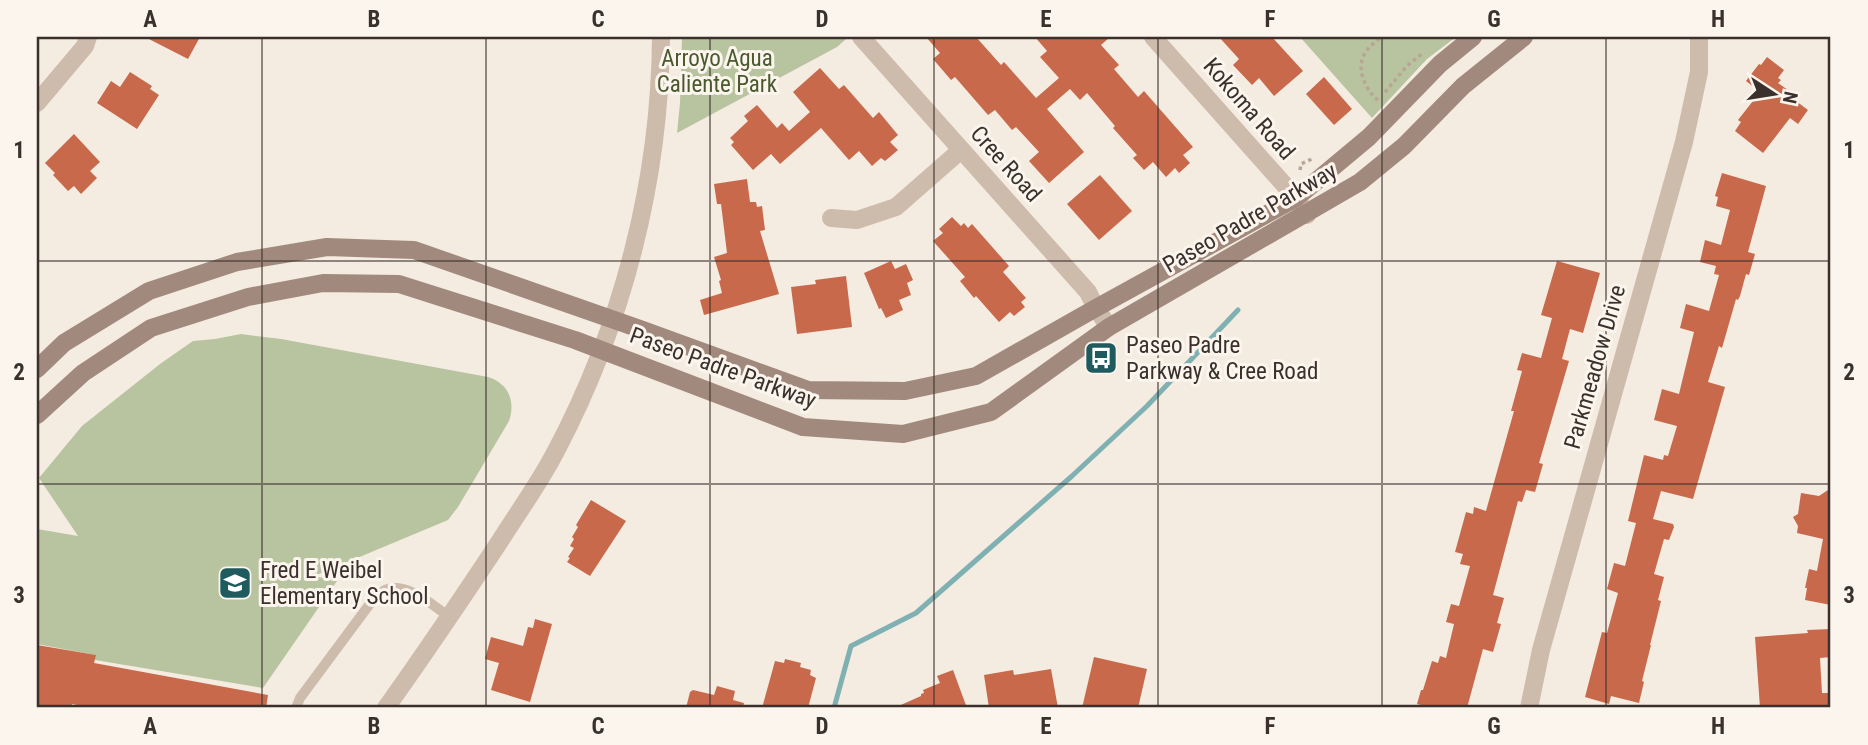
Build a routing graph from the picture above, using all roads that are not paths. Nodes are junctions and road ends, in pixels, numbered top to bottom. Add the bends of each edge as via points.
1 (88, 37) edge
2 (661, 37) edge
3 (861, 37) edge
4 (1153, 37) edge
5 (1473, 37) edge
6 (1524, 37) edge
7 (1699, 37) edge
8 (37, 103) edge
9 (961, 150) junction
10 (1296, 198) junction
11 (1307, 215) junction
12 (831, 218) dead end
13 (1096, 308) junction
14 (612, 319) junction
15 (1109, 327) junction
16 (601, 349) junction
17 (37, 369) edge
18 (37, 415) edge
19 (450, 617) junction
20 (296, 708) edge
21 (386, 708) edge
22 (1529, 708) edge

1 - 8 street
2 - 14 street via 657,121 645,198
3 - 9 street, Cree Road
4 - 10 street, Kokoma Road
5 - 10 main road, Paseo Padre Parkway via 1440,64 1369,138
6 - 11 main road, Paseo Padre Parkway via 1463,86 1404,146 1360,182
7 - 22 street, Parkmeadow Drive via 1699,72 1684,142 1541,650
9 - 12 street via 896,207 858,220
9 - 13 street, Cree Road via 1088,292
10 - 11 street, Kokoma Road
10 - 13 main road, Paseo Padre Parkway
11 - 15 main road, Paseo Padre Parkway
13 - 14 main road, Paseo Padre Parkway via 976,376 905,391 808,390
13 - 15 street, Cree Road
14 - 16 street
14 - 17 main road, Paseo Padre Parkway via 414,250 327,247 237,262 149,291 64,343
15 - 16 main road, Paseo Padre Parkway via 991,412 903,434 803,427
16 - 18 main road, Paseo Padre Parkway via 399,284 323,283 248,297 151,328 83,373
16 - 19 street via 556,452
19 - 20 lane via 409,591 384,590
19 - 21 street

